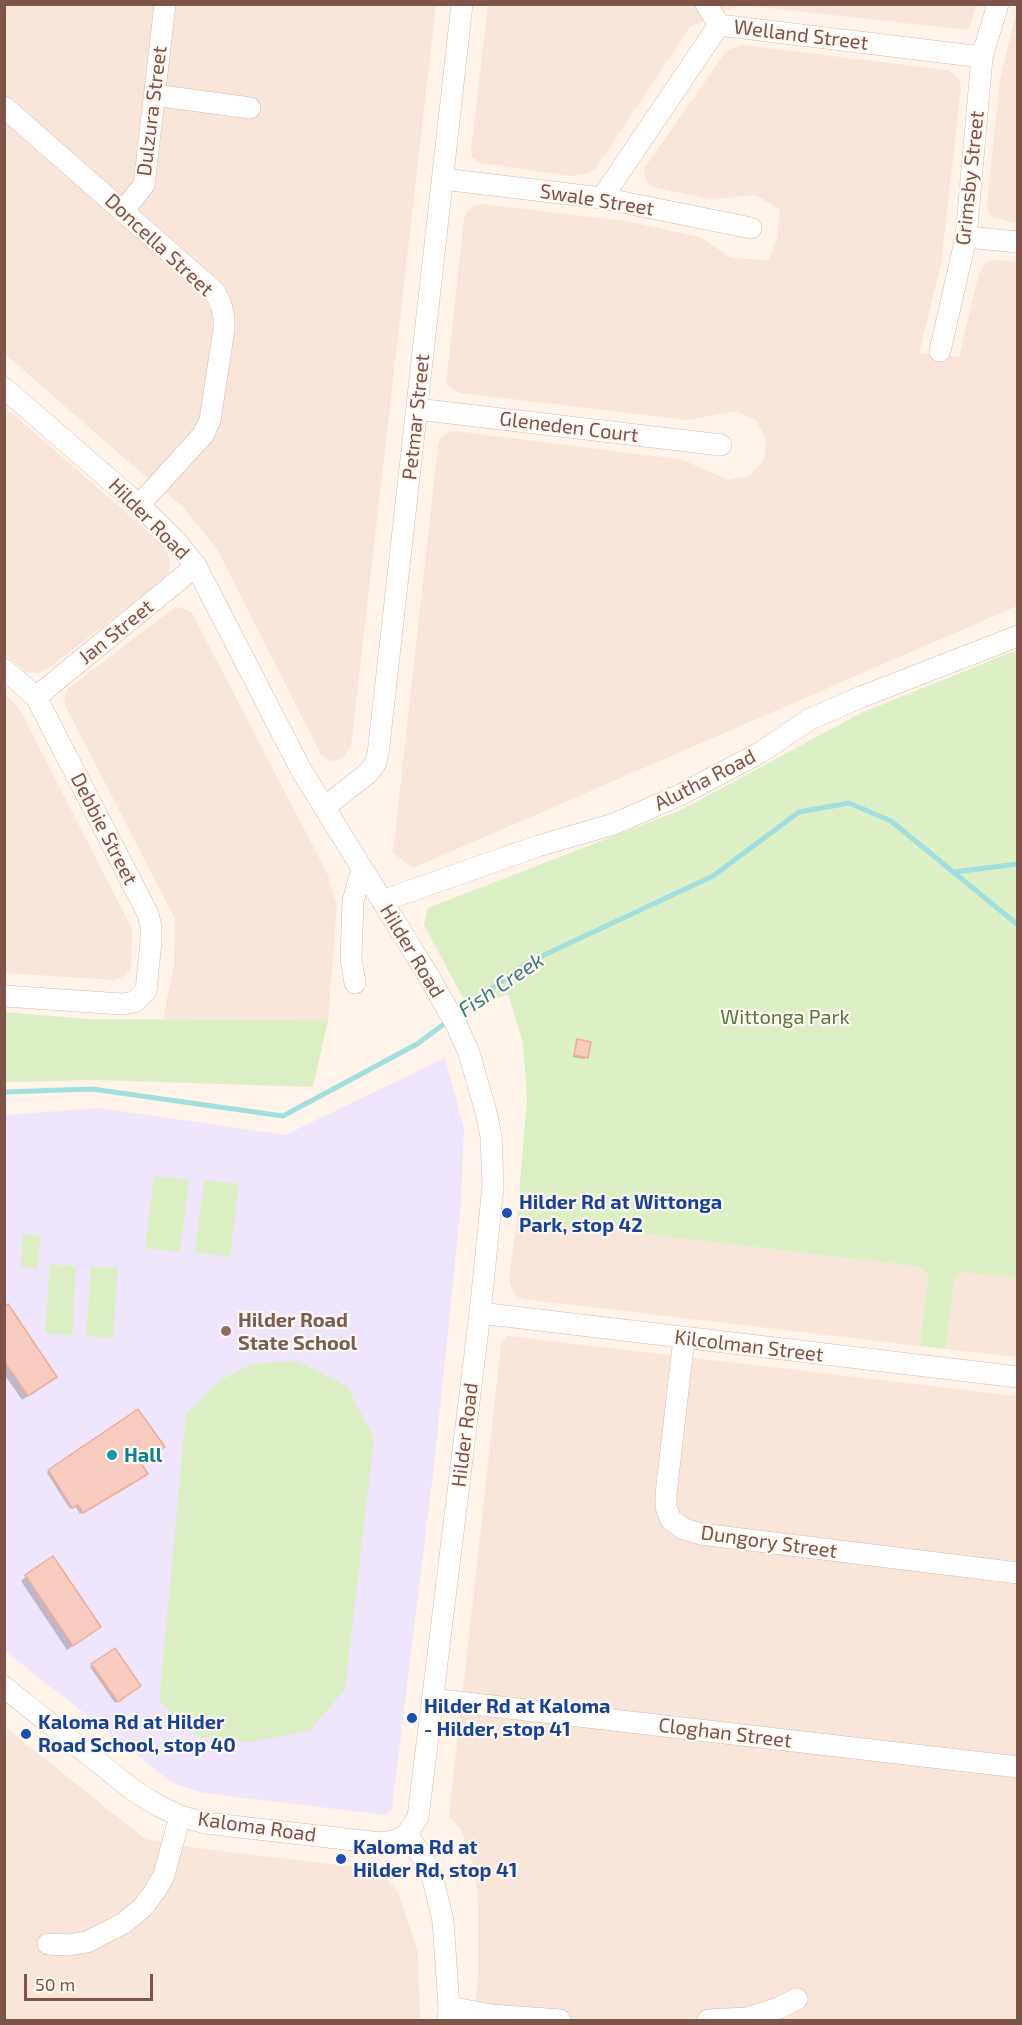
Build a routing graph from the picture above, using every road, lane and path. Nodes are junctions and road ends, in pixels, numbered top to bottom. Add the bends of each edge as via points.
1 (165, 4) edge
2 (462, 4) edge
3 (706, 4) edge
4 (998, 4) edge
5 (719, 25) junction
6 (982, 57) junction
7 (154, 95) junction
8 (4, 107) edge
9 (250, 108) dead end
10 (443, 179) junction
11 (602, 198) junction
12 (123, 211) junction
13 (751, 228) dead end
14 (966, 237) junction
15 (1017, 242) edge
16 (940, 351) dead end
17 (4, 388) edge
18 (417, 409) junction
19 (721, 445) dead end
20 (139, 506) junction
21 (196, 566) junction
22 (1017, 636) edge
23 (4, 669) edge
24 (36, 697) junction
25 (325, 807) junction
26 (362, 869) junction
27 (382, 901) junction
28 (355, 983) dead end
29 (4, 996) edge
30 (480, 1313) junction
31 (684, 1338) junction
32 (1017, 1377) edge
33 (1017, 1573) edge
34 (4, 1687) edge
35 (432, 1699) junction
36 (1017, 1767) edge
37 (180, 1816) junction
38 (407, 1834) junction
39 (48, 1944) dead end
40 (797, 1999) dead end
41 (448, 2014) edge
42 (560, 2020) edge
43 (708, 2020) edge

1 - 7 street, Dulzura Street
2 - 10 street, Petmar Street
3 - 5 street
4 - 6 street, Grimsby Street
5 - 6 street, Welland Street
5 - 11 street, Welland Street
6 - 14 street, Grimsby Street
7 - 9 street
7 - 12 street, Dulzura Street via 144,185
8 - 12 street, Doncella Street
10 - 11 street, Swale Street
10 - 18 street, Petmar Street
11 - 13 street, Swale Street
12 - 20 street, Doncella Street via 215,292 224,317 210,420 203,435
14 - 15 street
14 - 16 street, Grimsby Street
17 - 20 street, Hilder Road
18 - 19 street, Gleneden Court
18 - 25 street, Petmar Street via 378,754 368,773
20 - 21 street, Hilder Road
21 - 24 street, Jan Street
21 - 25 street, Hilder Road via 300,768
22 - 27 street, Alutha Road via 810,719 761,752 614,825 538,846
23 - 24 street, Debbie Street
24 - 29 street, Debbie Street via 148,914 152,940 146,991 134,1002
25 - 26 street, Hilder Road
26 - 27 street, Hilder Road
26 - 28 street, Hilder Road via 353,901 351,959
27 - 30 street, Hilder Road via 457,1026 479,1084 491,1136 493,1186
30 - 31 street, Kilcolman Street
30 - 35 street, Hilder Road
31 - 32 street, Kilcolman Street
31 - 33 street, Dungory Street via 666,1494 671,1520 701,1534
34 - 37 street, Kaloma Road via 134,1790
35 - 36 street, Cloghan Street
35 - 38 street, Hilder Road via 418,1817
37 - 38 street, Kaloma Road via 380,1843
37 - 39 street via 164,1875 143,1907 124,1923 87,1942
38 - 41 street via 433,1879 443,1921
40 - 43 street via 747,2018
41 - 42 street

